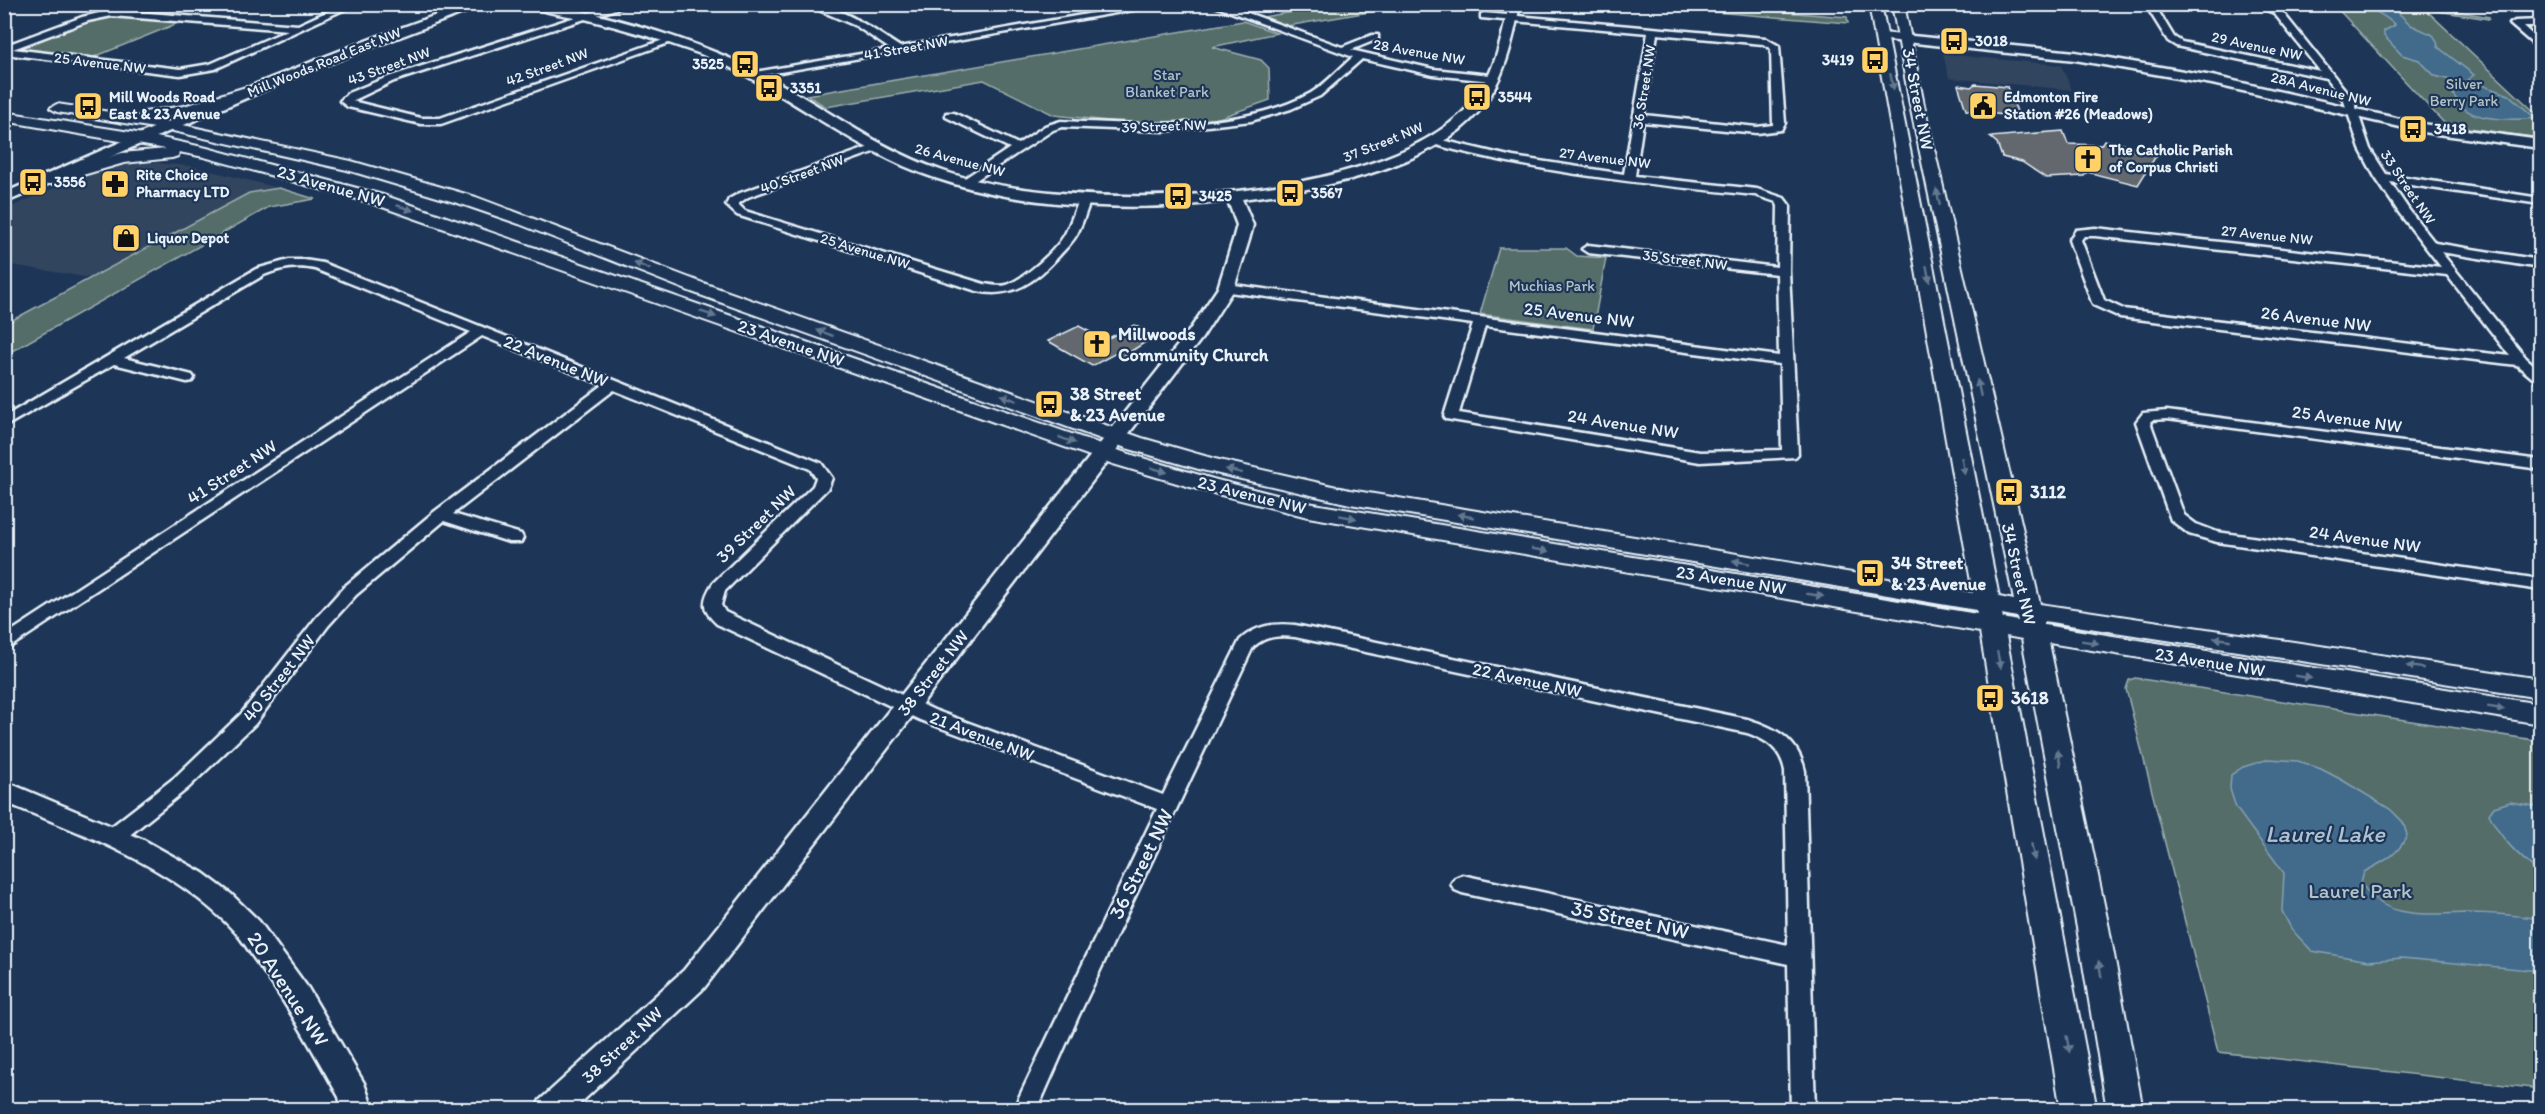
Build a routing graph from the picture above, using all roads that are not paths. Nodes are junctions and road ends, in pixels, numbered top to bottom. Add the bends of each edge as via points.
1 (352, 4) edge
2 (482, 4) edge
3 (533, 4) edge
4 (627, 4) edge
5 (809, 4) edge
6 (1163, 4) edge
7 (1515, 4) edge
8 (1875, 4) edge
9 (1898, 4) edge
10 (2149, 4) edge
11 (1217, 5) edge
12 (2261, 5) edge
13 (1484, 16) dead end
14 (591, 17) junction
15 (1512, 19) junction
16 (2541, 23) edge
17 (301, 31) junction
18 (1653, 31) junction
19 (1375, 37) dead end
20 (672, 40) junction
21 (1882, 40) junction
22 (1907, 42) junction
23 (2541, 48) edge
24 (897, 49) junction
25 (4, 50) edge
26 (1342, 51) junction
27 (1360, 56) junction
28 (435, 58) dead end
29 (445, 62) junction
30 (755, 75) junction
31 (2329, 76) junction
32 (1491, 78) junction
33 (251, 90) junction
34 (345, 101) joint
35 (38, 105) dead end
36 (2352, 113) junction
37 (4, 114) edge
38 (104, 115) junction
39 (950, 115) dead end
40 (1639, 118) junction
41 (173, 126) junction
42 (76, 128) junction
43 (142, 139) junction
44 (1433, 141) junction
45 (246, 143) junction
46 (2541, 144) edge
47 (875, 148) junction
48 (1018, 148) junction
49 (207, 153) junction
50 (351, 166) junction
51 (1339, 177) joint
52 (2381, 177) junction
53 (1629, 178) junction
54 (46, 181) junction
55 (966, 182) junction
56 (1233, 195) junction
57 (4, 199) edge
58 (1085, 199) junction
59 (2541, 201) edge
60 (731, 203) joint
61 (2430, 246) junction
62 (1588, 249) dead end
63 (2541, 264) edge
64 (1783, 271) junction
65 (2451, 272) junction
66 (1226, 288) junction
67 (2108, 309) joint
68 (1479, 322) junction
69 (481, 331) junction
70 (110, 360) junction
71 (1785, 361) junction
72 (2521, 362) junction
73 (2541, 377) edge
74 (187, 378) dead end
75 (613, 384) junction
76 (4, 423) edge
77 (1109, 444) junction
78 (2541, 464) edge
79 (823, 474) joint
80 (440, 515) junction
81 (2186, 526) joint
82 (515, 538) dead end
83 (2541, 585) edge
84 (711, 600) joint
85 (1989, 613) junction
86 (2030, 621) junction
87 (1270, 630) joint
88 (4, 645) edge
89 (2541, 688) edge
90 (908, 706) junction
91 (2541, 714) edge
92 (4, 791) edge
93 (1170, 806) junction
94 (114, 836) junction
95 (1462, 884) dead end
96 (1799, 957) junction
97 (358, 1110) edge
98 (551, 1110) edge
99 (1025, 1110) edge
100 (1803, 1110) edge
101 (2079, 1110) edge
102 (2125, 1110) edge

1 - 17 street, 25 Avenue NW
2 - 33 street, Mill Woods Road East NW
3 - 14 street, 26 Avenue NW
4 - 14 street, 43 Street NW
5 - 24 street via 859,24
6 - 24 street, 41 Street NW
7 - 15 street, 37 Street NW
8 - 21 main road, 34 Street NW
9 - 22 main road, 34 Street NW
10 - 31 street, 29 Avenue NW via 2171,39 2179,44
11 - 26 street, 28 Avenue NW
12 - 31 street, 33 Street NW via 2277,11
13 - 15 street
14 - 20 street, 26 Avenue NW
14 - 29 street, 43 Street NW
15 - 18 street
15 - 32 street, 37 Street NW
16 - 23 street via 2517,23 2517,28
17 - 25 street via 144,14 104,14
17 - 25 street, 25 Avenue NW via 196,71
18 - 40 street, 36 Street NW
18 - 40 street via 1772,44 1776,48 1780,123 1773,129 1757,130
19 - 26 street, 28 Avenue NW
20 - 30 street, 26 Avenue NW
20 - 34 street, 42 Street NW via 433,122
21 - 22 street, 28A Avenue NW
21 -> 85 main road, 34 Street NW
22 - 36 street, 28A Avenue NW via 2094,61 2205,79
86 -> 22 main road, 34 Street NW via 1917,105
24 - 30 street, 41 Street NW
26 - 27 street, 28 Avenue NW
27 - 32 street, 28 Avenue NW via 1433,72
27 - 48 street, 39 Street NW via 1316,94 1264,115 1174,128 1061,124
28 - 29 street, 43 Street NW
29 - 34 street, 43 Street NW via 377,85
30 - 47 street, 26 Avenue NW
31 - 36 street, 33 Street NW via 2349,101
32 - 44 street, 37 Street NW via 1476,107
33 - 38 main road via 186,110
33 - 41 street, Mill Woods Road East NW
33 - 45 main road via 215,111 212,124
35 - 38 main road, 23 Avenue NW
36 - 46 street, 28A Avenue NW via 2451,133
36 - 52 street, 33 Street NW
37 - 41 main road via 136,129
37 - 42 main road, 23 Avenue NW
38 - 41 main road, 23 Avenue NW
39 - 48 street
40 - 53 street, 36 Street NW
41 - 43 street, Mill Woods Road East NW
41 - 45 main road, 23 Avenue NW
42 - 43 main road, 23 Avenue NW
42 - 54 main road via 93,141 96,150
43 - 49 main road, 23 Avenue NW
43 - 50 main road via 170,137 281,158
43 - 54 street, Mill Woods Road East NW
44 - 51 street, 37 Street NW
44 - 53 street, 27 Avenue NW via 1528,164
45 - 50 main road, 23 Avenue NW
47 - 55 street, 26 Avenue NW via 923,170
47 - 60 street, 40 Street NW
48 - 55 street, 39 Street NW
49 - 54 main road via 122,158
49 -> 77 main road, 23 Avenue NW via 298,176 453,224
77 -> 50 main road, 23 Avenue NW via 525,220
51 - 56 street, 26 Avenue NW
52 - 59 street
52 - 61 street, 33 Street NW
53 - 64 street, 27 Avenue NW via 1776,197 1784,206
54 - 57 street, Mill Woods Road East NW
55 - 58 street, 26 Avenue NW
56 - 58 street, 26 Avenue NW via 1148,201
56 - 66 street, 38 Street NW via 1245,225
58 - 60 street, 25 Avenue NW via 1076,226 1059,250 1023,282 1003,290 982,288 741,213
61 - 63 street
61 - 65 street, 33 Street NW
62 - 64 street, 35 Street NW
64 - 71 street
65 - 67 street, 27 Avenue NW via 2080,233 2075,240 2096,298
65 - 72 street, 33 Street NW
66 - 68 street, 25 Avenue NW
66 - 77 street, 38 Street NW via 1196,334
67 - 72 street, 26 Avenue NW via 2130,315
68 - 71 street, 25 Avenue NW
68 - 71 street, 24 Avenue NW via 1451,416 1700,457 1790,454
69 - 70 street, 22 Avenue NW via 319,266 284,264 260,272
69 - 75 street, 22 Avenue NW
69 - 88 street, 41 Street NW
70 - 74 street
70 - 76 street
72 - 73 street, 33 Street NW
75 - 79 street, 22 Avenue NW via 811,463
75 - 80 street, 40 Street NW
77 - 85 main road, 23 Avenue NW via 1205,484 1308,510
77 - 90 street, 38 Street NW
78 - 81 street, 25 Avenue NW via 2167,415 2148,416 2143,428 2175,513
79 - 84 street, 39 Street NW via 820,488 719,587
80 - 82 street
80 - 94 street, 40 Street NW via 350,591 235,732 181,783
81 - 83 street, 24 Avenue NW via 2217,537
84 - 90 street, 21 Avenue NW via 712,609 723,620
85 - 86 main road, 23 Avenue NW
85 -> 101 main road, 34 Street NW
89 -> 86 main road, 23 Avenue NW
86 -> 91 main road, 23 Avenue NW
102 -> 86 main road, 34 Street NW
87 - 93 street, 36 Street NW via 1246,644
87 - 96 street, 22 Avenue NW via 1295,631 1771,734 1792,754 1795,771
90 - 93 street, 21 Avenue NW
90 - 98 street, 38 Street NW via 694,979
92 - 94 street, 20 Avenue NW
93 - 99 street, 36 Street NW
94 - 97 street, 20 Avenue NW via 182,874 246,925 279,968 353,1094
95 - 96 street, 35 Street NW
96 - 100 street

